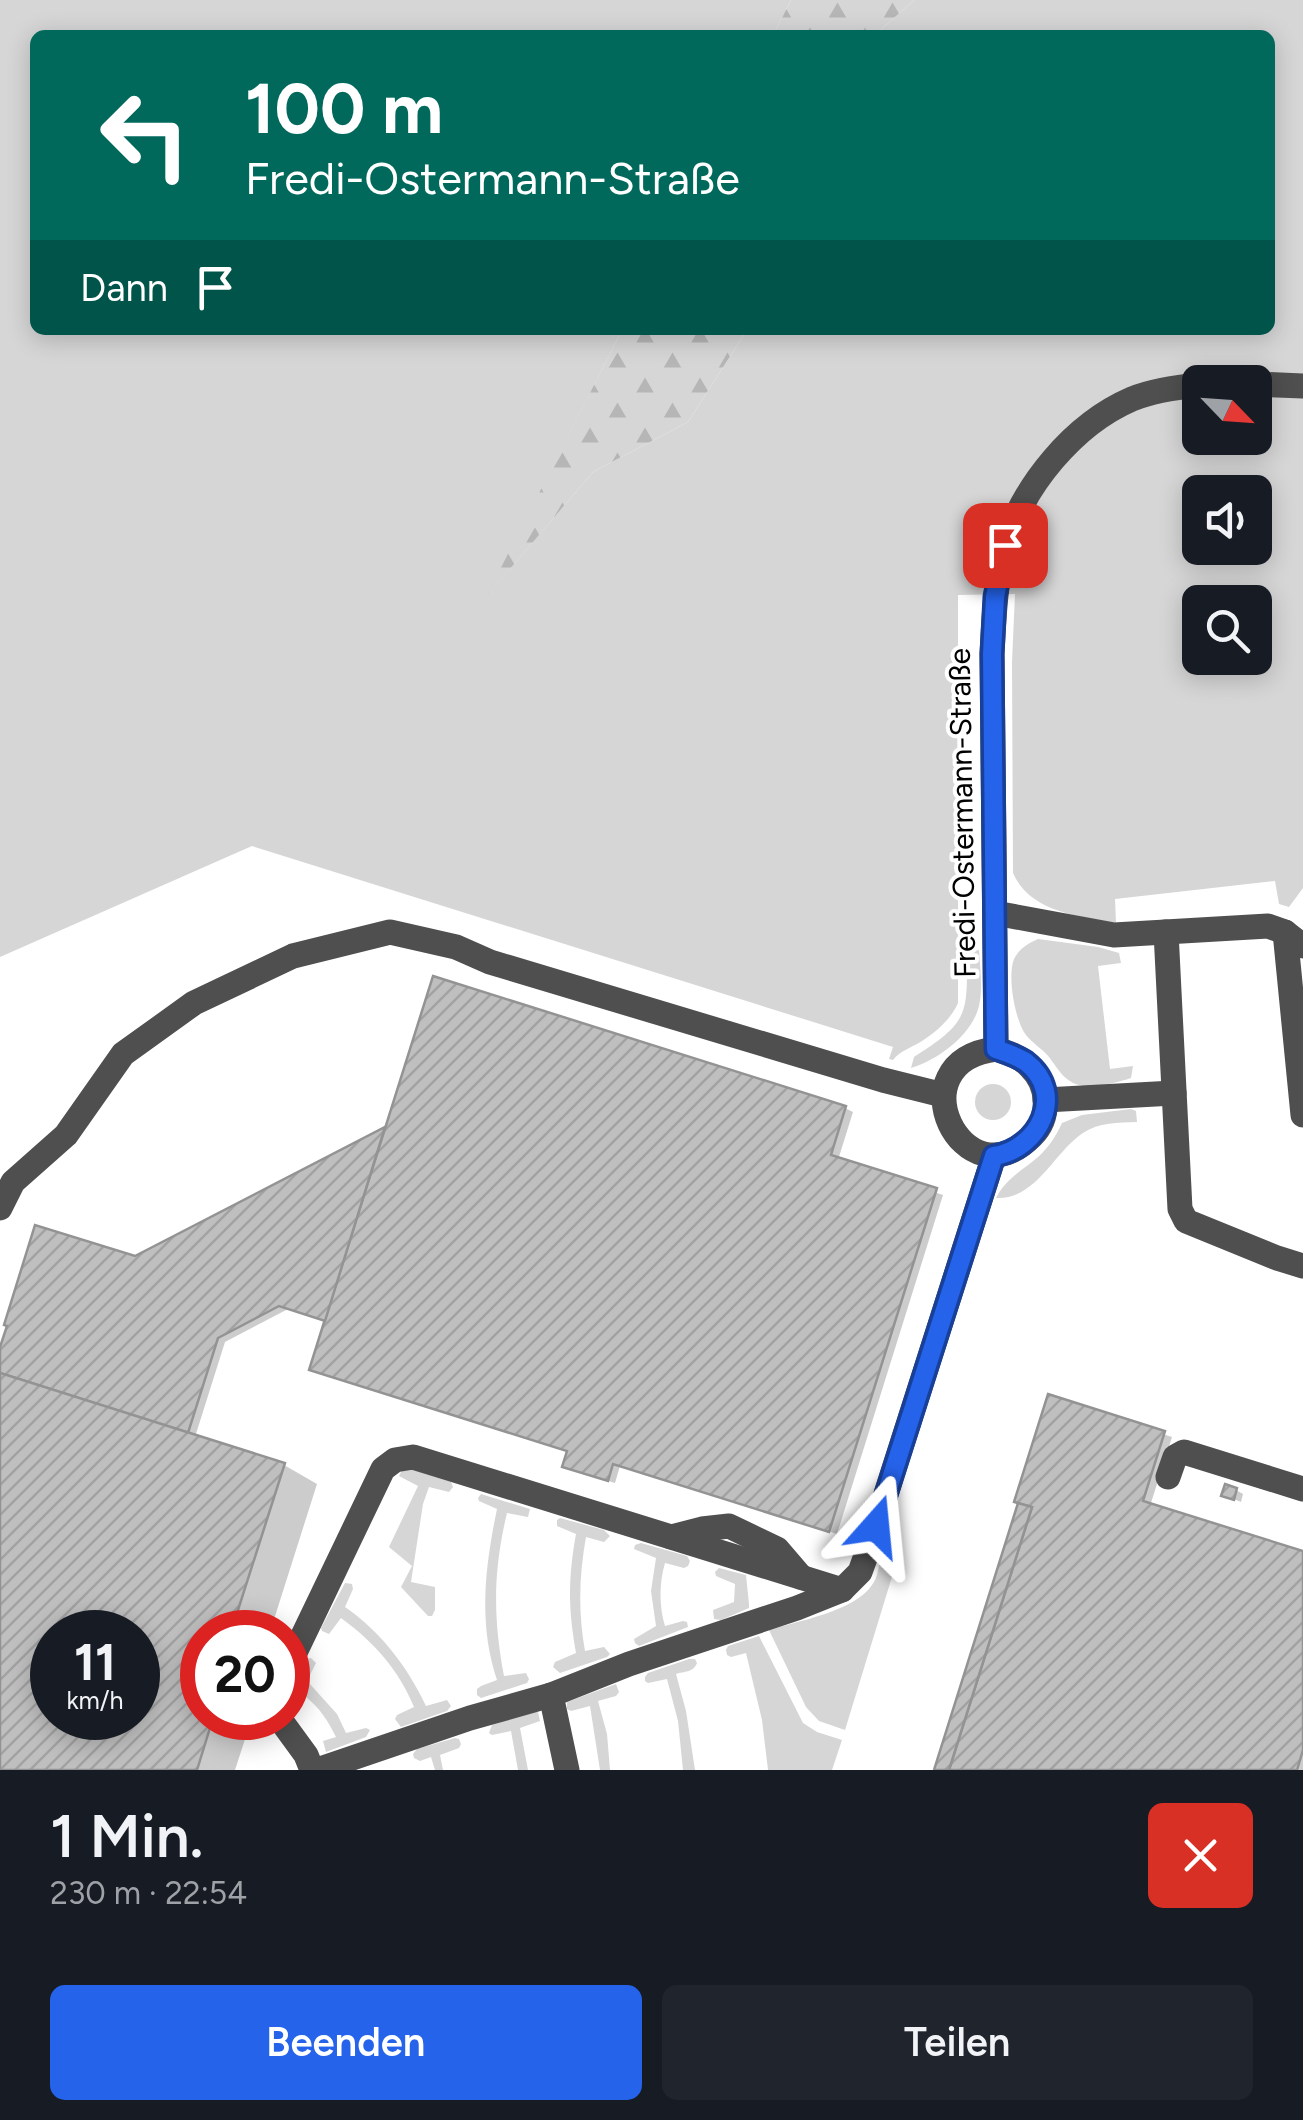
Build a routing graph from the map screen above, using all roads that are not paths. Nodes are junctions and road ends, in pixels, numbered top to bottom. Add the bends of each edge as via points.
1 (1272, 385) edge
2 (1182, 386) edge
3 (1303, 386) edge
4 (996, 913) junction
5 (1166, 932) junction
6 (1294, 939) edge
7 (996, 1049) junction
8 (1174, 1093) junction
9 (943, 1095) junction
10 (1045, 1100) junction
11 (1303, 1115) edge
12 (994, 1156) junction
13 (0, 1208) edge
14 (1303, 1266) edge
15 (1168, 1478) dead end
16 (1303, 1489) edge
17 (842, 1590) junction
18 (310, 1621) edge
19 (550, 1695) junction
20 (295, 1740) edge
21 (314, 1770) edge
22 (567, 1770) edge

1 - 3 street
2 - 4 street, Fredi-Ostermann-Straße via 1132,400 1094,421 1026,496 1005,545 992,654
4 - 5 street via 1114,935
4 - 7 street, Fredi-Ostermann-Straße
5 - 6 street via 1268,926
5 - 8 street
6 - 11 street
7 - 9 street via 966,1057
7 - 10 street via 1028,1064
8 - 10 street
8 - 14 street via 1186,1221
9 - 12 street via 954,1136
9 - 13 street via 390,932 294,956 194,1003 123,1054 66,1135 13,1182
10 - 12 street via 1039,1130 1008,1154
12 - 17 street via 872,1538 860,1572
15 - 16 street via 1175,1456 1184,1452
17 - 18 street via 413,1457 383,1468
17 - 19 street
19 - 21 street
19 - 22 street
20 - 21 street

